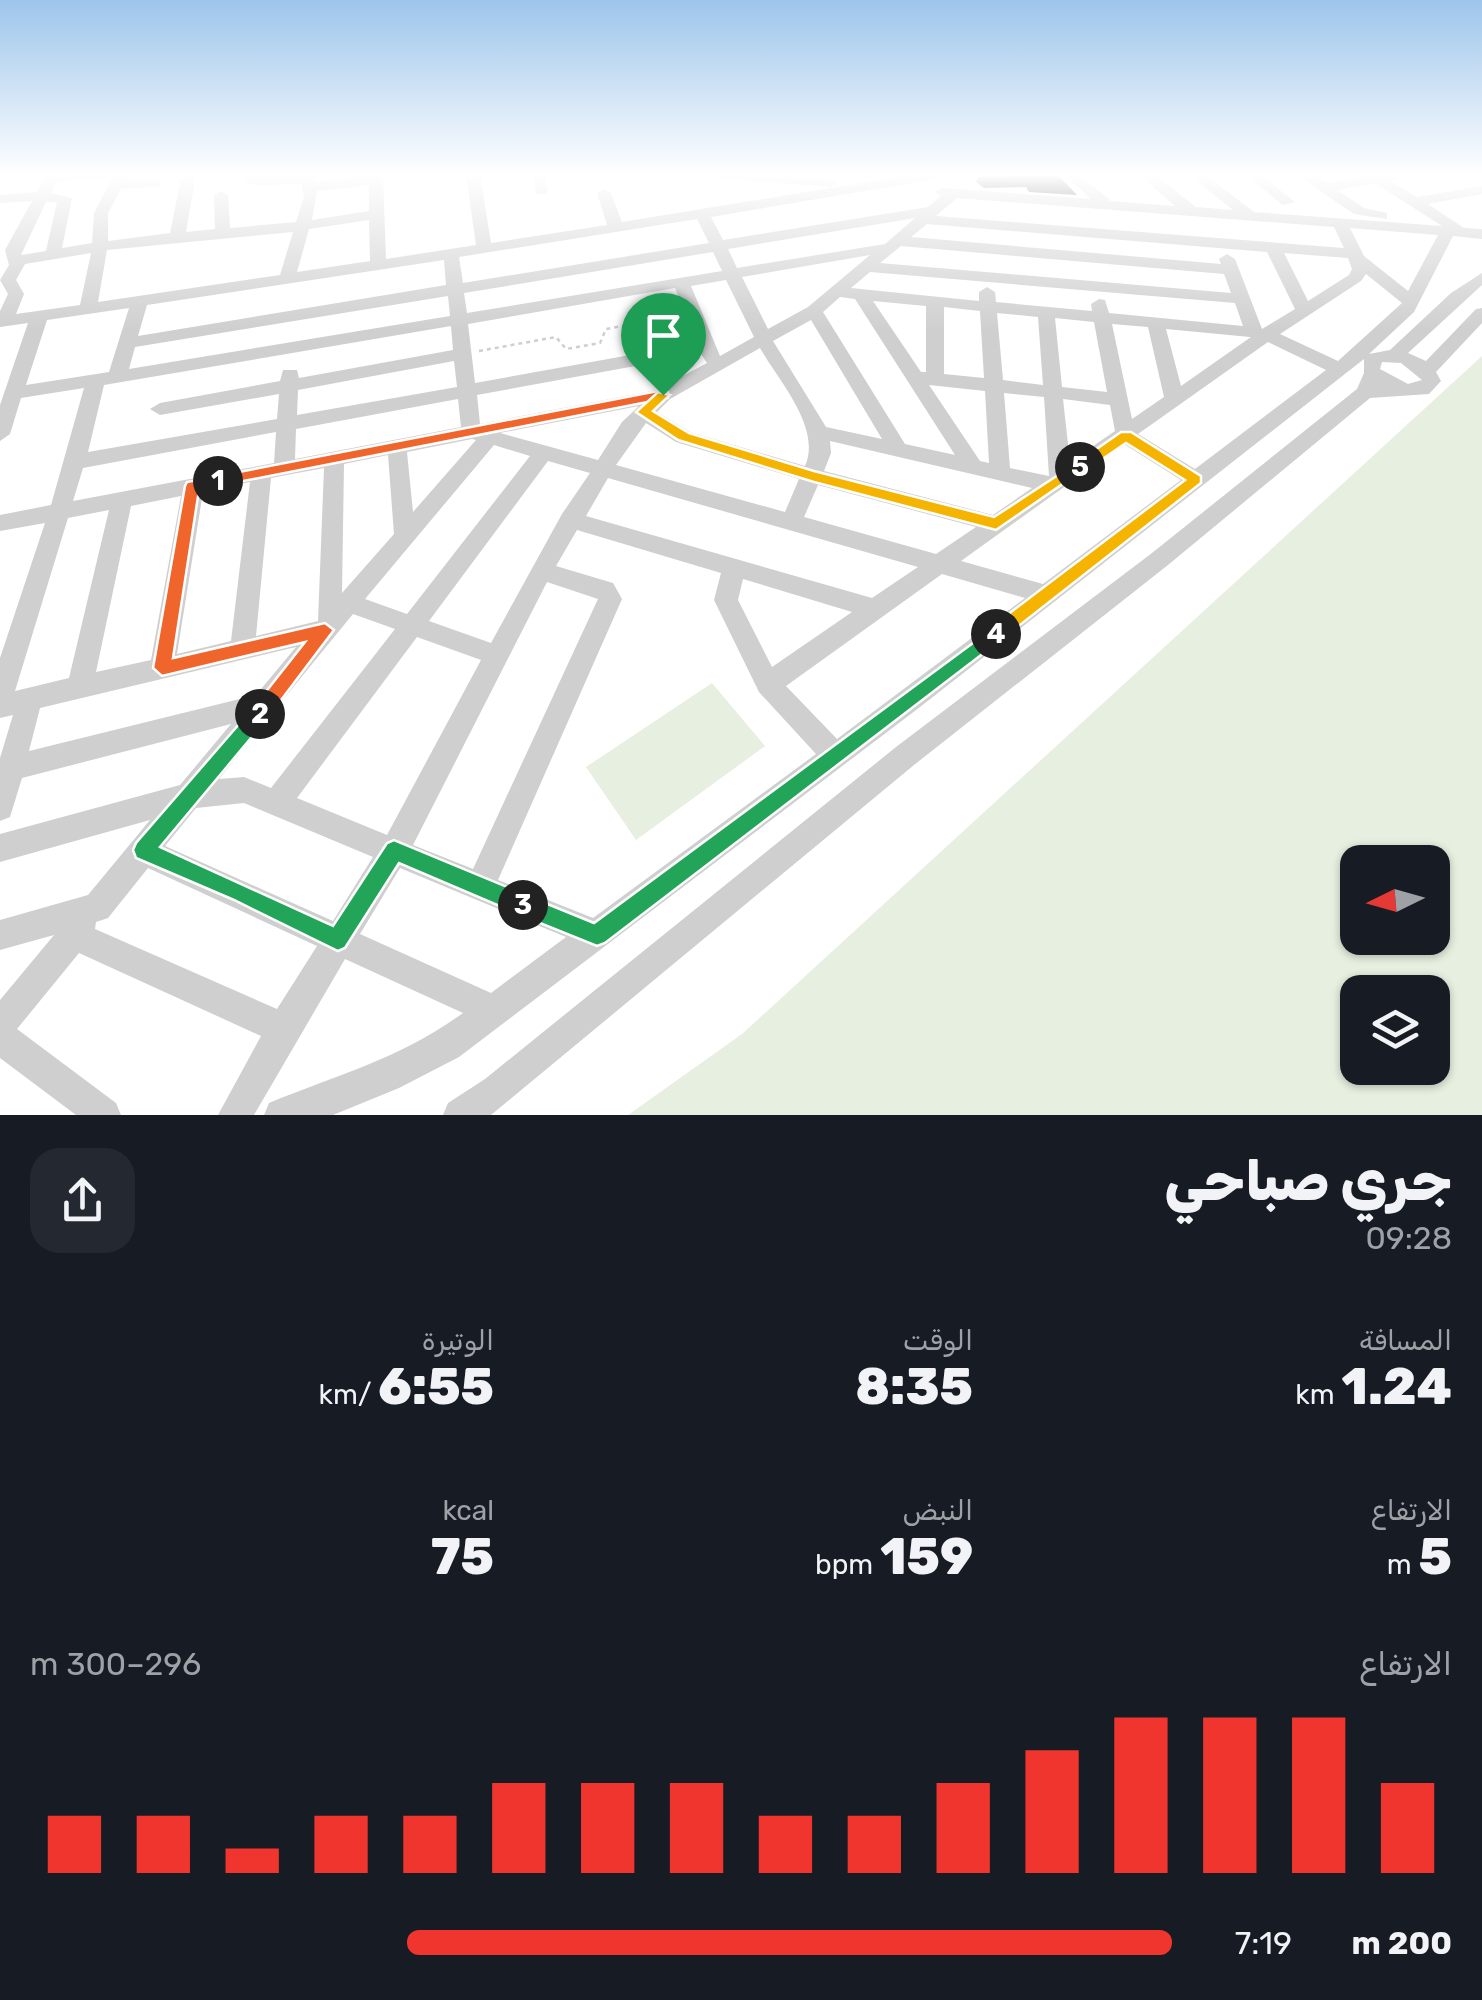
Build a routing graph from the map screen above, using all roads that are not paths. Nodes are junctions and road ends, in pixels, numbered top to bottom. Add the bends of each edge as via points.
1 (26, 226) edge
2 (59, 226) edge
3 (101, 226) edge
4 (178, 226) edge
5 (223, 226) edge
6 (300, 226) joint
7 (375, 226) edge
8 (481, 226) edge
9 (627, 226) edge
10 (710, 226) edge
11 (854, 226) edge
12 (914, 226) edge
13 (1030, 226) edge
14 (1085, 226) edge
15 (1217, 226) edge
16 (1341, 226) edge
17 (1394, 226) edge
18 (1440, 226) edge
19 (616, 228) joint
20 (1465, 230) edge
21 (1086, 232) junction
22 (223, 233) junction
23 (177, 236) junction
24 (553, 238) junction
25 (1222, 243) junction
26 (893, 244) junction
27 (100, 246) junction
28 (721, 246) junction
29 (1272, 247) junction
30 (484, 248) junction
31 (985, 249) junction
32 (452, 253) junction
33 (53, 256) junction
34 (1356, 256) junction
35 (10, 257) edge
36 (1090, 258) junction
37 (378, 264) junction
38 (866, 267) junction
39 (1231, 270) junction
40 (563, 271) junction
41 (735, 275) junction
42 (985, 275) junction
43 (295, 277) junction
44 (1482, 278) edge
45 (4, 280) edge
46 (682, 285) junction
47 (1096, 286) junction
48 (456, 290) junction
49 (836, 292) junction
50 (861, 296) junction
51 (140, 300) junction
52 (1242, 300) junction
53 (572, 302) junction
54 (936, 302) junction
55 (1412, 302) junction
56 (988, 307) junction
57 (88, 308) junction
58 (1304, 310) junction
59 (814, 311) junction
60 (1046, 312) junction
61 (1482, 314) edge
62 (296, 316) junction
63 (40, 317) junction
64 (1101, 318) junction
65 (460, 320) junction
66 (2, 322) edge
67 (1156, 322) junction
68 (1262, 334) junction
69 (764, 340) junction
70 (126, 344) junction
71 (293, 349) junction
72 (463, 354) junction
73 (712, 356) junction
74 (1394, 356) junction
75 (170, 368) junction
76 (589, 368) junction
77 (1339, 368) junction
78 (1427, 371) junction
79 (106, 378) junction
80 (925, 378) junction
81 (1369, 382) junction
82 (992, 385) junction
83 (289, 386) junction
84 (467, 390) junction
85 (1055, 392) junction
86 (16, 393) junction
87 (1117, 399) junction
88 (1174, 401) junction
89 (653, 403) junction
90 (603, 407) junction
91 (160, 409) junction
92 (287, 423) junction
93 (819, 432) junction
94 (0, 434) edge
95 (480, 434) junction
96 (1126, 436) junction
97 (397, 446) junction
98 (150, 448) junction
99 (898, 449) junction
100 (544, 452) junction
101 (334, 459) junction
102 (75, 462) junction
103 (974, 468) junction
104 (603, 469) junction
105 (272, 470) junction
106 (1000, 473) junction
107 (814, 476) junction
108 (1196, 480) junction
109 (1058, 482) junction
110 (192, 486) junction
111 (122, 500) junction
112 (60, 512) junction
113 (570, 520) junction
114 (791, 522) junction
115 (0, 523) edge
116 (996, 524) junction
117 (404, 534) junction
118 (937, 564) junction
119 (734, 568) junction
120 (540, 571) junction
121 (1046, 594) junction
122 (348, 603) junction
123 (874, 609) junction
124 (413, 626) junction
125 (328, 627) junction
126 (242, 650) junction
127 (499, 656) junction
128 (162, 668) junction
129 (768, 684) junction
130 (80, 687) junction
131 (0, 697) edge
132 (30, 699) junction
133 (269, 703) junction
134 (0, 706) edge
135 (834, 756) junction
136 (5, 770) edge
137 (193, 795) junction
138 (278, 801) junction
139 (0, 807) edge
140 (0, 848) edge
141 (143, 850) junction
142 (394, 851) junction
143 (480, 887) junction
144 (97, 906) junction
145 (0, 935) edge
146 (74, 935) junction
147 (597, 935) junction
148 (338, 940) junction
149 (495, 1012) junction
150 (0, 1025) edge
151 (283, 1029) junction
152 (0, 1037) edge
153 (104, 1115) edge
154 (235, 1115) edge
155 (280, 1115) edge
156 (460, 1115) edge

1 - 35 street
2 - 33 street
3 - 27 street
4 - 23 street
5 - 22 street
6 - 22 street
6 - 43 street
7 - 37 street
8 - 30 street
9 - 19 street
10 - 28 street
11 - 28 street
12 - 26 street
13 - 21 street
14 - 21 street
15 - 25 street
16 - 34 street
17 - 20 street
18 - 20 street
19 - 24 street
20 - 55 street
21 - 25 street
21 - 36 street
22 - 23 street
23 - 27 street
24 - 30 street
24 - 40 street
25 - 29 street
25 - 39 street
26 - 31 street
26 - 38 street
26 - 41 street
27 - 33 street
27 - 57 street
28 - 40 street
28 - 41 street
29 - 34 street
29 - 58 street
30 - 32 street
31 - 36 street
31 - 42 street
32 - 37 street
32 - 48 street
33 - 35 street
34 - 55 street
34 - 58 street via 1355,278
35 - 45 street
36 - 39 street
36 - 47 street
37 - 43 street
38 - 42 street
38 - 49 street
39 - 52 street
40 - 48 street
40 - 53 street
41 - 46 street
41 - 69 street
42 - 47 street
42 - 56 street
43 - 51 street
43 - 62 street
44 - 74 street via 1448,300 1424,333
45 - 66 street via 16,294
46 - 53 street
46 - 73 street
47 - 52 street
47 - 64 street
48 - 62 street
48 - 65 street
49 - 50 street
49 - 59 street
50 - 54 street
50 - 80 street
51 - 57 street
51 - 70 street
52 - 68 street
53 - 65 street
54 - 56 street
54 - 80 street
55 - 77 street
56 - 60 street
56 - 82 street
57 - 63 street
58 - 68 street
59 - 69 street
59 - 99 street
60 - 64 street
60 - 85 street
61 - 78 street
62 - 70 street
62 - 71 street
63 - 66 street
63 - 86 street
64 - 67 street
64 - 87 street
65 - 71 street
65 - 72 street
67 - 68 street
67 - 88 street
68 - 77 street
68 - 88 street
69 - 73 street
69 - 93 street
70 - 79 street
71 - 75 street
71 - 83 street
72 - 83 street
72 - 84 street
73 - 76 street
73 - 89 street
74 - 78 street
74 - 81 street via 1373,359
75 - 79 street
75 - 91 street
76 - 84 street
76 - 90 street
77 - 108 street
78 - 81 street via 1428,388
79 - 86 street
79 - 102 street
80 - 82 street
80 - 103 street
81 - 156 street via 1160,559
82 - 85 street
82 - 106 street
83 - 91 street
83 - 92 street
84 - 92 street
84 - 95 street
85 - 87 street
85 - 109 street
86 - 94 street
87 - 96 street
88 - 96 street
89 - 90 street
89 - 104 street
89 - 107 street via 684,437
90 - 95 street
91 - 98 street
92 - 98 street
92 - 105 street
93 - 99 street
93 - 107 street
95 - 97 street
95 - 100 street
95 - 117 street
96 - 108 street
96 - 109 street
97 - 101 street
97 - 117 street
98 - 102 street
99 - 103 street
100 - 104 street
100 - 124 street
101 - 105 street
101 - 125 street
102 - 112 street
103 - 106 street
104 - 113 street
104 - 114 street
105 - 110 street
105 - 126 street
106 - 109 street
107 - 114 street
107 - 116 street
108 - 121 street
109 - 116 street
110 - 111 street
110 - 128 street
111 - 112 street
111 - 130 street
112 - 115 street
112 - 131 street
113 - 119 street
113 - 120 street
114 - 118 street
116 - 118 street
117 - 122 street
118 - 121 street
118 - 123 street
119 - 123 street
119 - 129 street via 726,600
120 - 127 street
120 - 143 street via 605,590 610,600
121 - 135 street
122 - 124 street
122 - 125 street
123 - 129 street
124 - 127 street
124 - 138 street
125 - 126 street
125 - 133 street
126 - 128 street
127 - 142 street
128 - 130 street
129 - 135 street
130 - 132 street
132 - 134 street
132 - 136 street
133 - 136 street
133 - 137 street
135 - 147 street
136 - 139 street
137 - 138 street via 244,790
137 - 140 street
137 - 141 street
138 - 142 street
141 - 144 street
141 - 148 street
142 - 143 street
142 - 148 street
143 - 147 street
144 - 145 street
144 - 146 street
146 - 150 street
146 - 151 street
147 - 149 street
148 - 149 street
148 - 151 street
149 - 155 street via 402,1072
151 - 154 street
152 - 153 street

